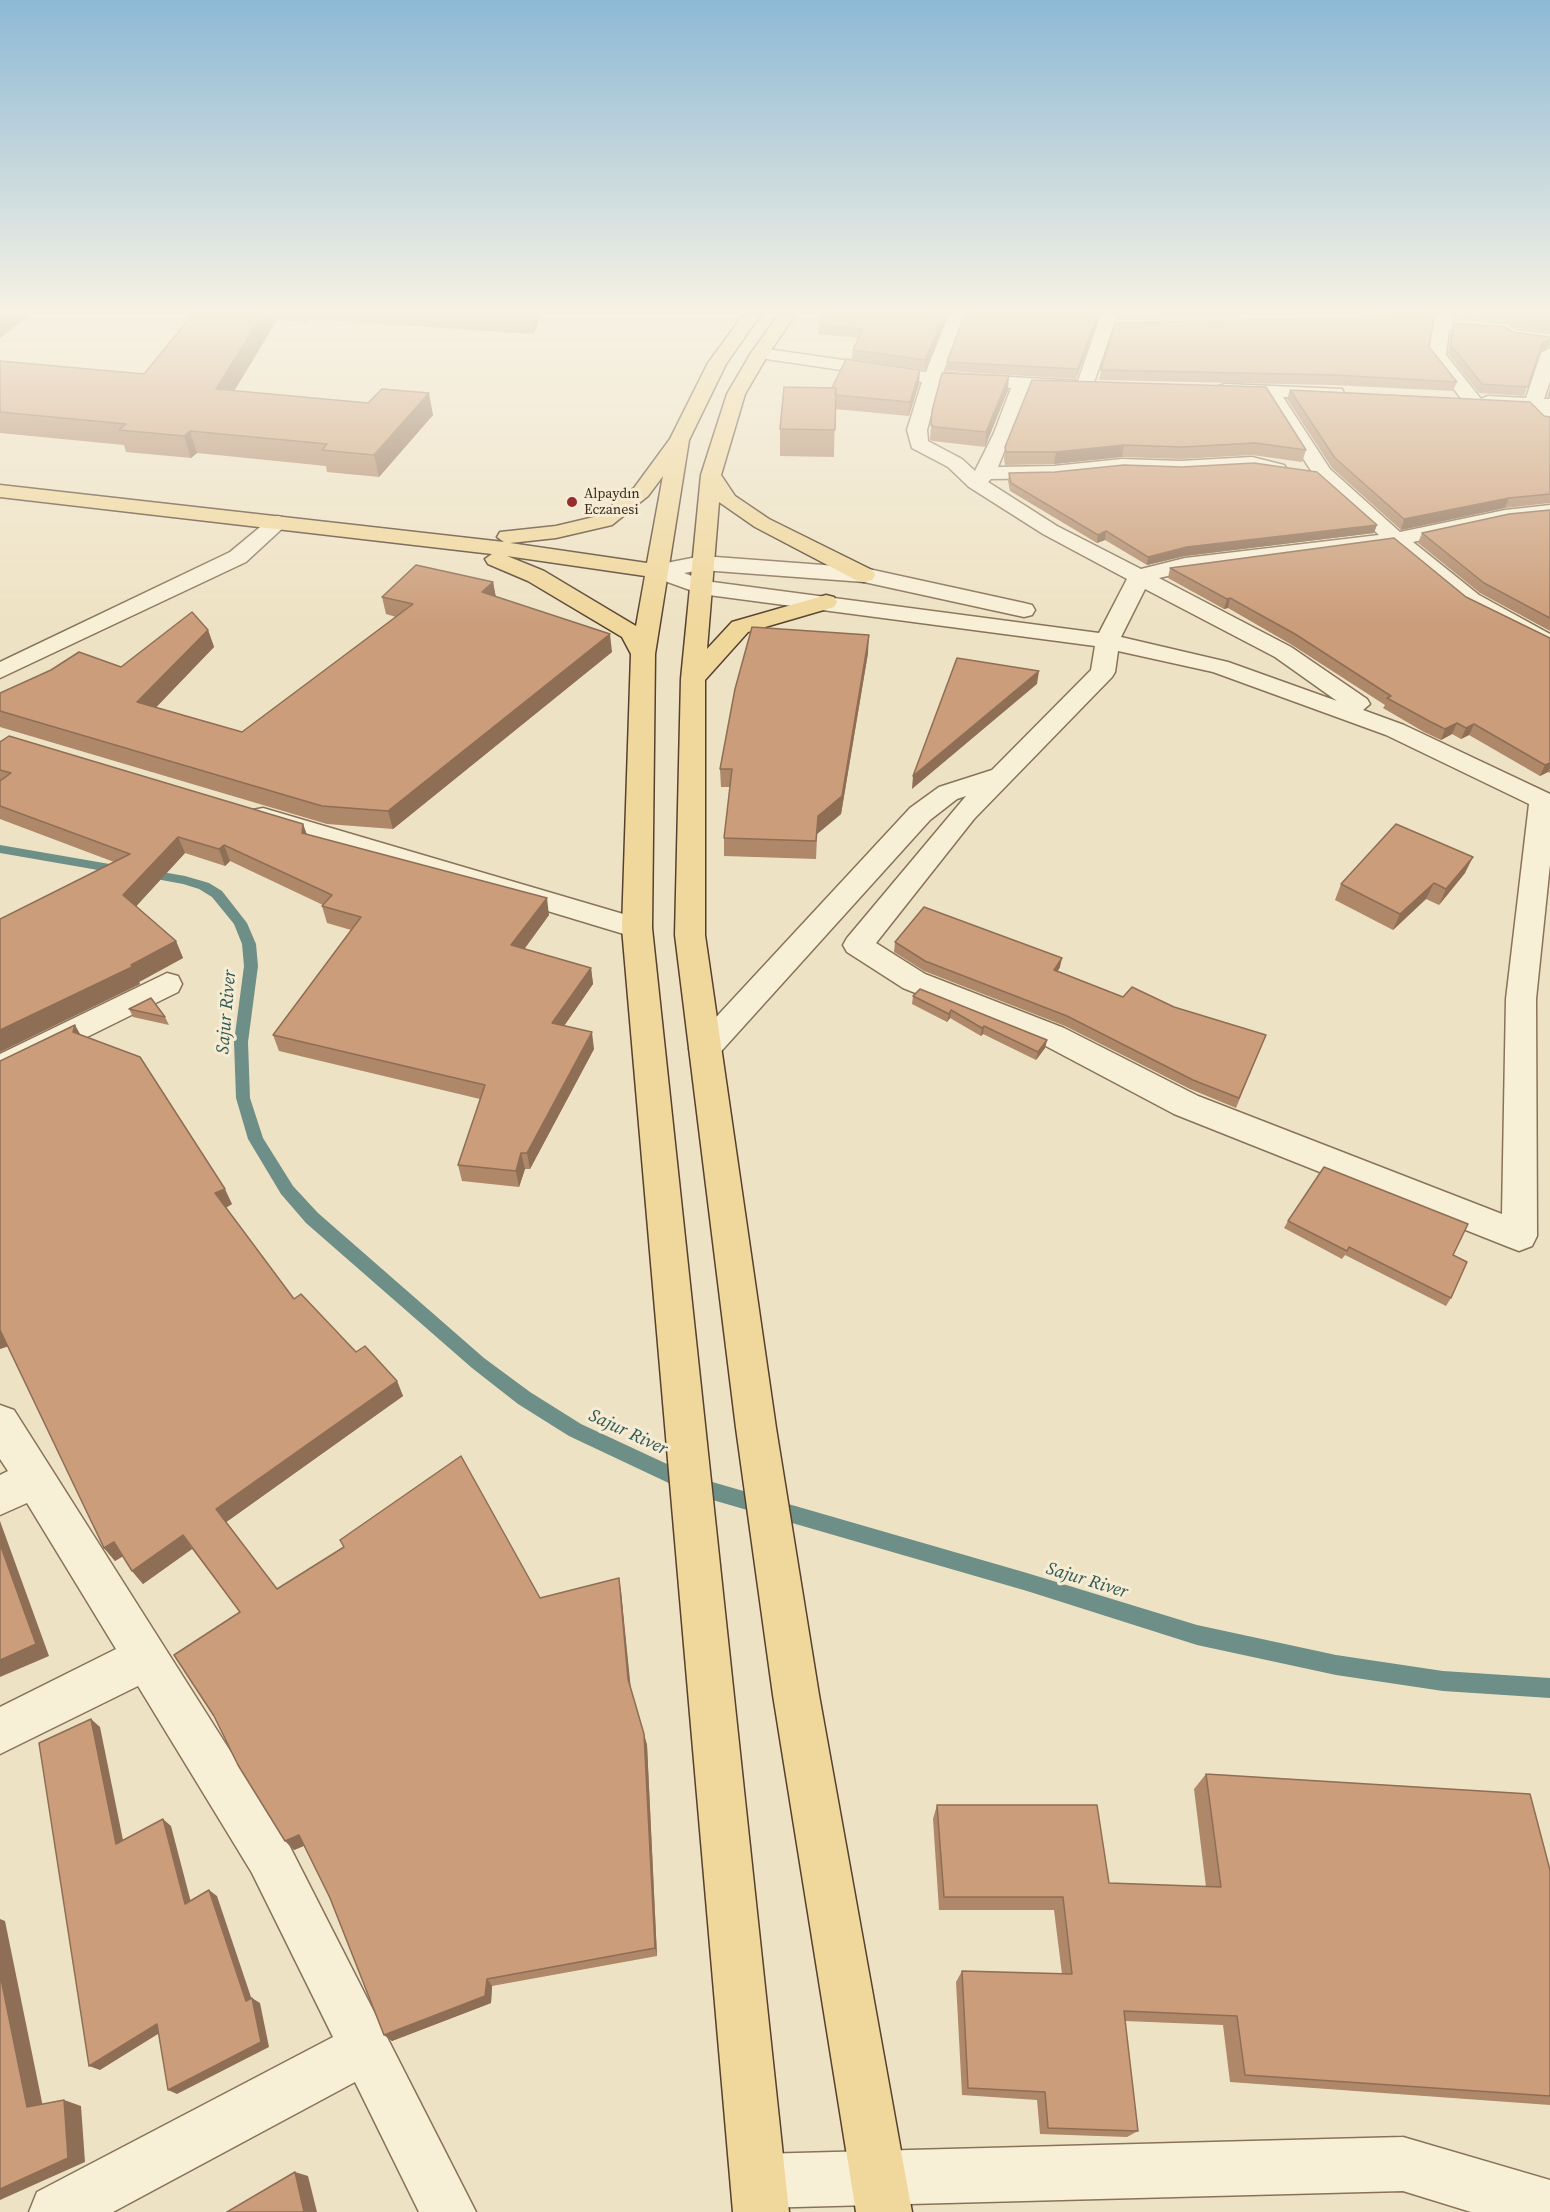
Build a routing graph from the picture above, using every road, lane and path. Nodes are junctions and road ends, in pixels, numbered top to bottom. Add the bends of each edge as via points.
1 (691, 417) edge
2 (729, 417) edge
3 (921, 417) edge
4 (1010, 417) edge
5 (1286, 417) edge
6 (679, 441) junction
7 (1322, 473) junction
8 (711, 475) junction
9 (981, 478) junction
10 (0, 491) edge
11 (1550, 511) edge
12 (278, 522) junction
13 (1396, 539) junction
14 (456, 542) junction
15 (659, 571) junction
16 (701, 575) junction
17 (864, 575) junction
18 (1140, 576) junction
19 (826, 603) junction
20 (1107, 641) junction
21 (1550, 643) edge
22 (643, 654) junction
23 (0, 671) edge
24 (693, 679) junction
25 (1395, 730) junction
26 (1000, 776) junction
27 (1547, 802) edge
28 (239, 808) edge
29 (637, 928) junction
30 (166, 984) dead end
31 (705, 1049) junction
32 (0, 1068) edge
33 (0, 1423) edge
34 (17, 1487) edge
35 (146, 1658) junction
36 (0, 1731) edge
37 (366, 2048) junction
38 (881, 2195) edge
39 (760, 2197) edge
40 (1550, 2208) edge
41 (57, 2212) edge
42 (448, 2212) edge

1 - 6 main road
2 - 8 main road
3 - 9 street via 919,444
4 - 9 street
5 - 7 street
6 - 14 main road via 641,492 604,521 556,532
6 - 15 main road
7 - 9 street via 1252,464 1122,465
7 - 13 street
8 - 16 main road
8 - 17 main road via 729,500 762,524
9 - 18 street via 1050,530
10 - 12 main road
11 - 13 street via 1505,516
12 - 14 main road
12 - 23 street via 238,556
13 - 18 street via 1185,565
13 - 21 street via 1471,600
14 - 15 main road
14 - 22 main road via 536,576 631,633
15 - 16 street
15 - 22 main road
16 - 17 street
16 - 19 street
16 - 24 main road
17 - 20 street via 1040,614
18 - 20 street
18 - 25 street via 1283,652
19 - 20 street
19 - 24 main road via 740,627
20 - 25 street via 1220,667
20 - 26 street via 1103,672
22 - 29 main road
24 - 31 main road via 690,935
25 - 27 street
26 - 27 street via 964,813 858,945 914,981 1053,1036 1186,1106 1519,1236 1521,999
26 - 31 street via 948,793 920,814
28 - 29 street
29 - 39 main road
30 - 32 street
31 - 38 main road via 796,1695
33 - 34 street
34 - 35 street
35 - 36 street
35 - 37 street via 269,1856
37 - 41 street
37 - 42 street
38 - 39 street
38 - 40 street via 1403,2164

